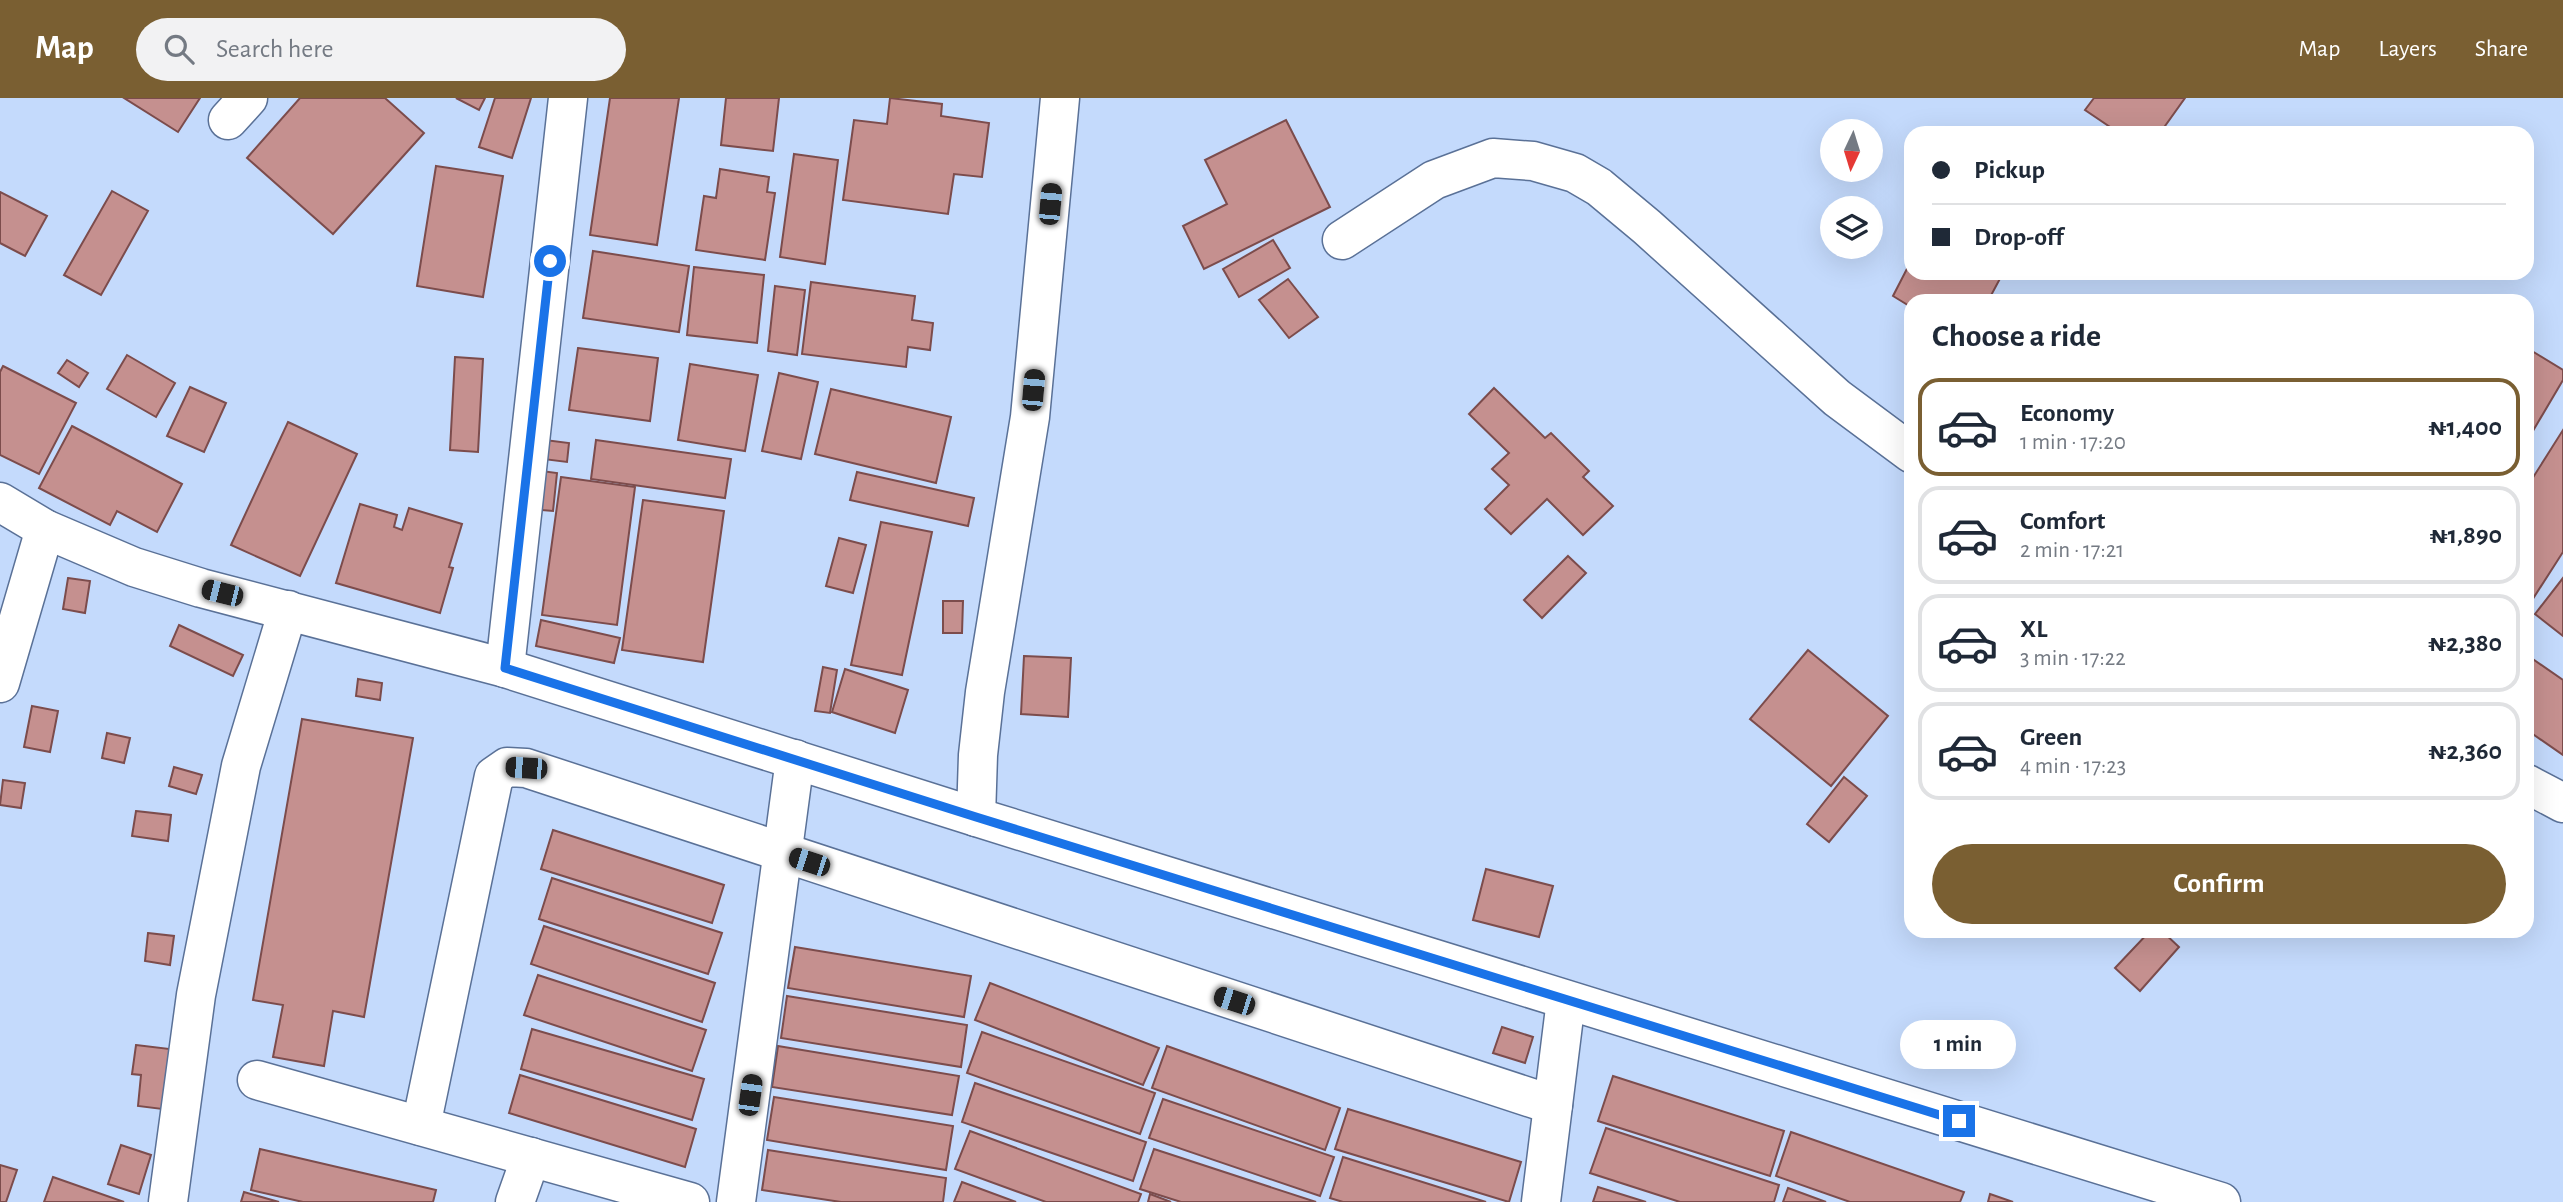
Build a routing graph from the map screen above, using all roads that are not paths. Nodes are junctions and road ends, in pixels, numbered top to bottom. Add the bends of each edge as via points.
1 (568, 98) edge
2 (1060, 98) edge
3 (1342, 240) dead end
4 (1904, 448) edge
5 (0, 502) edge
6 (45, 529) junction
7 (288, 610) junction
8 (505, 668) junction
9 (0, 683) edge
10 (794, 759) junction
11 (2534, 788) edge
12 (2563, 803) edge
13 (976, 817) junction
14 (782, 853) junction
15 (1566, 1000) junction
16 (257, 1080) dead end
17 (1553, 1105) junction
18 (421, 1126) junction
19 (530, 1157) junction
20 (169, 1202) edge
21 (515, 1202) edge
22 (690, 1202) edge
23 (736, 1202) edge
24 (1541, 1202) edge
25 (2221, 1202) edge

1 - 8 street
2 - 13 street via 1030,417 985,692
3 - 4 street via 1434,180 1493,158 1533,161 1575,173 1647,227 1837,398
5 - 6 street
6 - 7 street via 134,567
6 - 9 street
7 - 8 street
7 - 20 street via 241,766 196,995
8 - 10 street
10 - 13 street
10 - 14 street
11 - 12 street
13 - 15 street
14 - 17 street
14 - 18 street via 526,768 507,766 494,776
14 - 23 street
15 - 17 street
15 - 25 street
16 - 18 street
17 - 24 street
18 - 19 street
19 - 21 street
19 - 22 street

